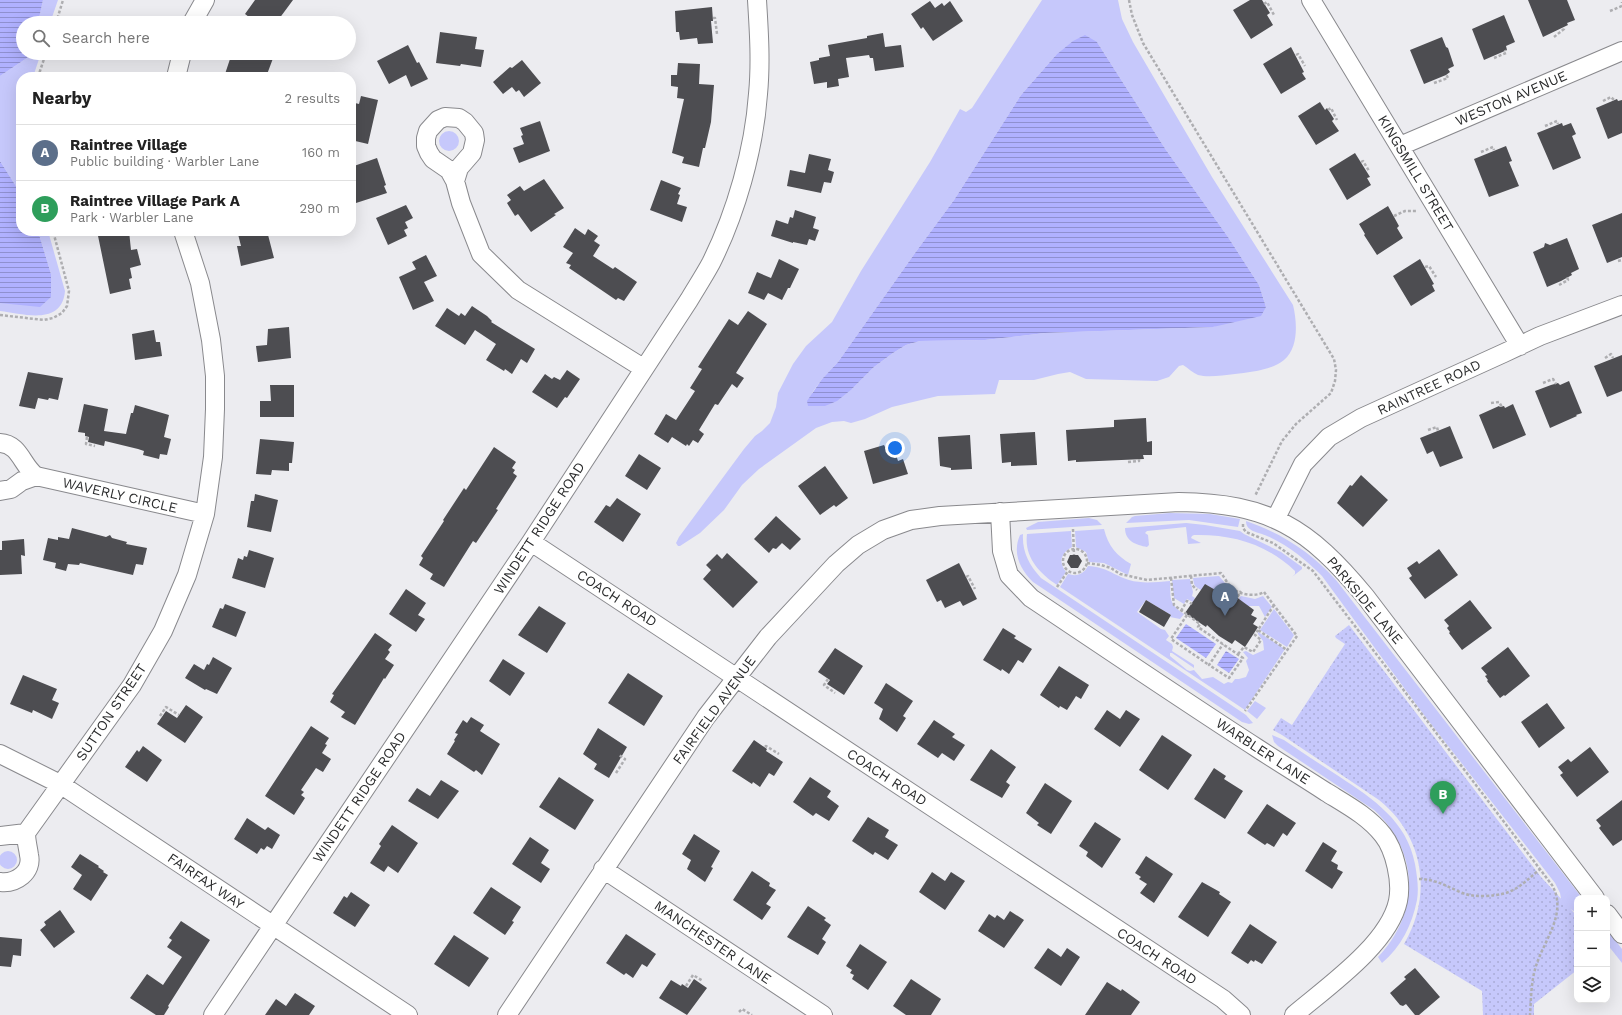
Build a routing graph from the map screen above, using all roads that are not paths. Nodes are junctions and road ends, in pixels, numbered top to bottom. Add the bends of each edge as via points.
1 (205, 0) edge
2 (757, 0) edge
3 (1312, 0) edge
4 (196, 16) edge
5 (1622, 51) edge
6 (180, 60) edge
7 (177, 72) edge
8 (1400, 146) junction
9 (456, 181) dead end
10 (185, 236) edge
11 (1622, 305) edge
12 (1520, 346) junction
13 (644, 368) junction
14 (0, 443) edge
15 (36, 476) junction
16 (0, 491) edge
17 (1000, 512) junction
18 (205, 514) junction
19 (1276, 518) junction
20 (531, 542) junction
21 (736, 677) junction
22 (0, 754) edge
23 (60, 784) junction
24 (26, 833) junction
25 (0, 836) edge
26 (603, 869) junction
27 (0, 882) edge
28 (1593, 895) edge
29 (1610, 918) edge
30 (273, 925) junction
31 (1622, 934) edge
32 (213, 1015) edge
33 (408, 1015) edge
34 (507, 1015) edge
35 (823, 1015) edge
36 (1241, 1015) edge
37 (1294, 1015) edge

1 - 4 street
2 - 13 street, WINDETT RIDGE ROAD via 760,48 758,95 753,136 743,177 728,225 711,263
3 - 8 street, KINGSMILL STREET
5 - 8 street, WESTON AVENUE
6 - 7 street
8 - 12 street, KINGSMILL STREET
9 - 13 street via 461,203 481,254 518,290
10 - 18 street, SUTTON STREET via 200,283 215,376 213,457
11 - 12 street, RAINTREE ROAD
12 - 19 street, RAINTREE ROAD via 1361,418 1329,437 1303,464
13 - 20 street, WINDETT RIDGE ROAD
14 - 15 street via 16,450 29,471
15 - 16 street via 22,480 11,489
15 - 18 street, WAVERLY CIRCLE
17 - 19 street, PARKSIDE LANE via 1208,502
17 - 21 street, FAIRFIELD AVENUE via 911,520 883,530 858,545 810,592
17 - 37 street, WARBLER LANE via 1002,551 1009,575 1030,598 1369,819 1384,837 1394,856 1398,878 1398,900 1391,921 1379,940 1363,957
18 - 23 street, SUTTON STREET via 187,575 162,631 132,685
19 - 28 street, PARKSIDE LANE via 1324,551 1345,572
20 - 21 street, COACH ROAD
20 - 30 street, WINDETT RIDGE ROAD
21 - 26 street, FAIRFIELD AVENUE
21 - 36 street, COACH ROAD via 1223,999
22 - 23 street, FAIRFAX WAY
23 - 24 street, SUTTON STREET
23 - 30 street, FAIRFAX WAY
24 - 25 street
24 - 27 street via 28,868 19,879
26 - 34 street, FAIRFIELD AVENUE
26 - 35 street, MANCHESTER LANE
29 - 31 street
30 - 32 street, WINDETT RIDGE ROAD
30 - 33 street, FAIRFAX WAY

